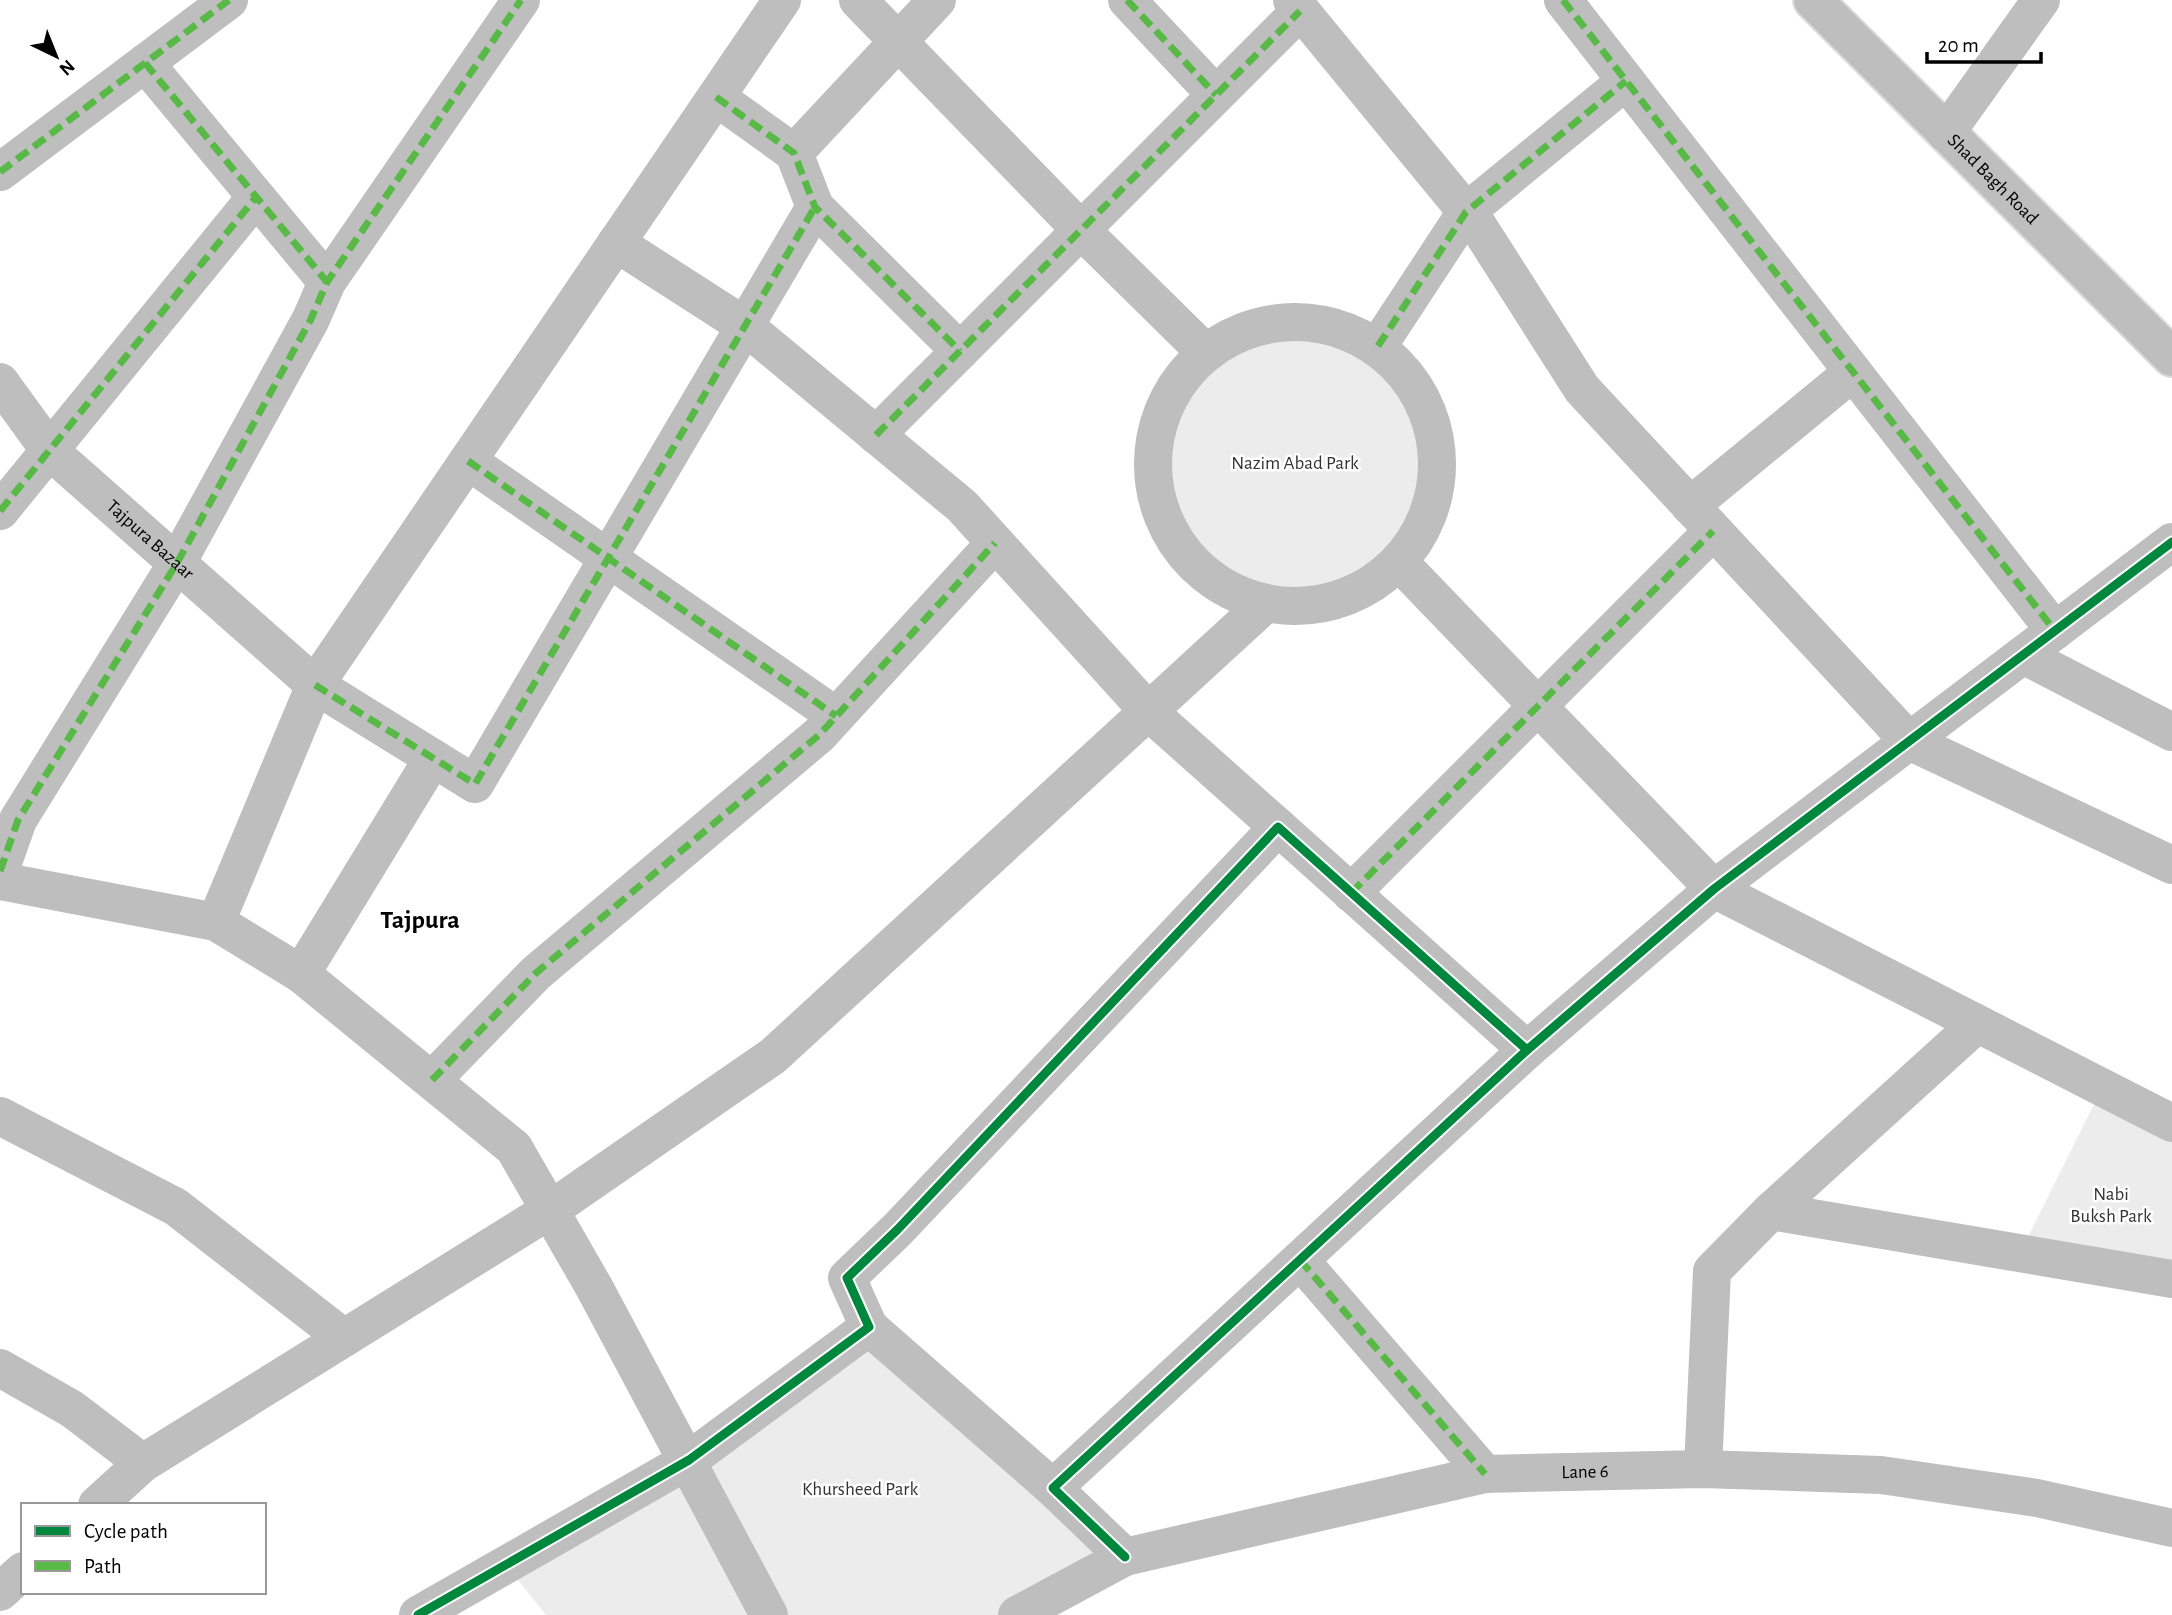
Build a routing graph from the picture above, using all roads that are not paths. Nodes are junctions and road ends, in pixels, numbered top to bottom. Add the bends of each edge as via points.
1 (229, 0) edge
2 (521, 0) edge
3 (782, 0) edge
4 (858, 0) edge
5 (937, 0) edge
6 (1127, 0) edge
7 (1563, 0) edge
8 (1813, 0) edge
9 (2041, 0) edge
10 (1296, 5) edge
11 (897, 40) junction
12 (145, 63) junction
13 (1626, 81) junction
14 (1216, 94) junction
15 (716, 97) junction
16 (1946, 133) junction
17 (794, 153) junction
18 (0, 172) edge
19 (256, 197) junction
20 (814, 207) junction
21 (1466, 212) junction
22 (1081, 230) junction
23 (616, 243) junction
24 (327, 282) junction
25 (745, 326) junction
26 (1378, 346) junction
27 (960, 351) junction
28 (1205, 352) junction
29 (2172, 357) edge
30 (1853, 372) junction
31 (0, 382) edge
32 (876, 435) junction
33 (50, 451) junction
34 (468, 461) junction
35 (0, 512) edge
36 (1702, 519) junction
37 (2172, 542) edge
38 (995, 543) junction
39 (608, 558) junction
40 (1399, 562) junction
41 (177, 563) junction
42 (1264, 605) junction
43 (2055, 631) junction
44 (2023, 655) junction
45 (316, 685) junction
46 (1538, 706) junction
47 (1150, 713) junction
48 (836, 716) junction
49 (2172, 732) edge
50 (1909, 741) junction
51 (433, 758) junction
52 (1278, 827) junction
53 (2172, 864) edge
54 (0, 871) edge
55 (0, 881) edge
56 (1714, 889) junction
57 (1351, 892) junction
58 (216, 922) junction
59 (301, 974) junction
60 (1977, 1024) junction
61 (1527, 1050) junction
62 (432, 1080) junction
63 (0, 1116) edge
64 (2172, 1123) edge
65 (550, 1210) junction
66 (1771, 1211) junction
67 (1300, 1260) junction
68 (2172, 1279) edge
69 (869, 1327) junction
70 (344, 1338) junction
71 (0, 1368) edge
72 (689, 1460) junction
73 (143, 1463) junction
74 (1703, 1469) junction
75 (1485, 1474) junction
76 (1053, 1488) junction
77 (99, 1503) edge
78 (2172, 1528) edge
79 (1125, 1557) junction
80 (21, 1573) edge
81 (0, 1592) edge
82 (418, 1615) edge
83 (769, 1615) edge
84 (1017, 1615) edge

1 - 12 street
2 - 24 street
3 - 15 street
4 - 11 street
5 - 11 street
6 - 14 street
7 - 13 street
8 - 16 street, Shad Bagh Road
9 - 16 street
10 - 14 street
10 - 21 street
11 - 17 street
11 - 22 street
12 - 18 street
12 - 19 street
13 - 21 street
13 - 30 street
14 - 22 street
15 - 17 street
15 - 23 street
16 - 29 street, Shad Bagh Road
17 - 20 street
19 - 24 street
19 - 33 street
20 - 25 street
20 - 27 street
21 - 26 street
21 - 36 street via 1582,389
22 - 27 street
22 - 28 street
23 - 25 street
23 - 34 street
24 - 41 street
25 - 32 street
25 - 39 street
26 - 28 street via 1336,326 1290,320 1245,330
26 - 40 street via 1412,381 1433,425 1438,473 1427,521
27 - 32 street
28 - 42 street via 1174,386 1156,429 1151,474 1162,519 1186,559 1222,588
30 - 36 street
30 - 43 street
31 - 33 street, Tajpura Bazaar
32 - 38 street via 962,506
33 - 35 street
33 - 41 street, Tajpura Bazaar
34 - 39 street
34 - 45 street
36 - 46 street
36 - 50 street
37 - 43 street
38 - 47 street
38 - 48 street
39 - 48 street
39 - 51 street, Tajpura Bazaar via 475,784
40 - 42 street via 1360,591 1314,606
40 - 46 street
41 - 45 street, Tajpura Bazaar
41 - 54 street via 18,820
42 - 47 street
43 - 44 street
44 - 49 street
44 - 50 street
45 - 51 street, Tajpura Bazaar
45 - 58 street
46 - 56 street
46 - 57 street
47 - 52 street
47 - 65 street via 773,1056
48 - 62 street via 536,974
50 - 53 street
50 - 56 street
51 - 59 street
52 - 57 street
52 - 69 street via 898,1229 846,1278
55 - 58 street
56 - 60 street
56 - 61 street
57 - 61 street
58 - 59 street
59 - 62 street
60 - 64 street
60 - 66 street
61 - 67 street
62 - 65 street via 514,1147
63 - 70 street via 176,1207
65 - 70 street
65 - 72 street
66 - 68 street
66 - 74 street via 1712,1271
67 - 75 street
67 - 76 street
69 - 72 street
69 - 76 street
70 - 73 street
71 - 73 street via 72,1409
72 - 82 street
72 - 83 street
73 - 77 street
74 - 75 street, Lane 6
74 - 78 street, Lane 6 via 1881,1475 2037,1497
75 - 79 street, Lane 6
76 - 79 street
79 - 84 street, Lane 6
80 - 81 street

